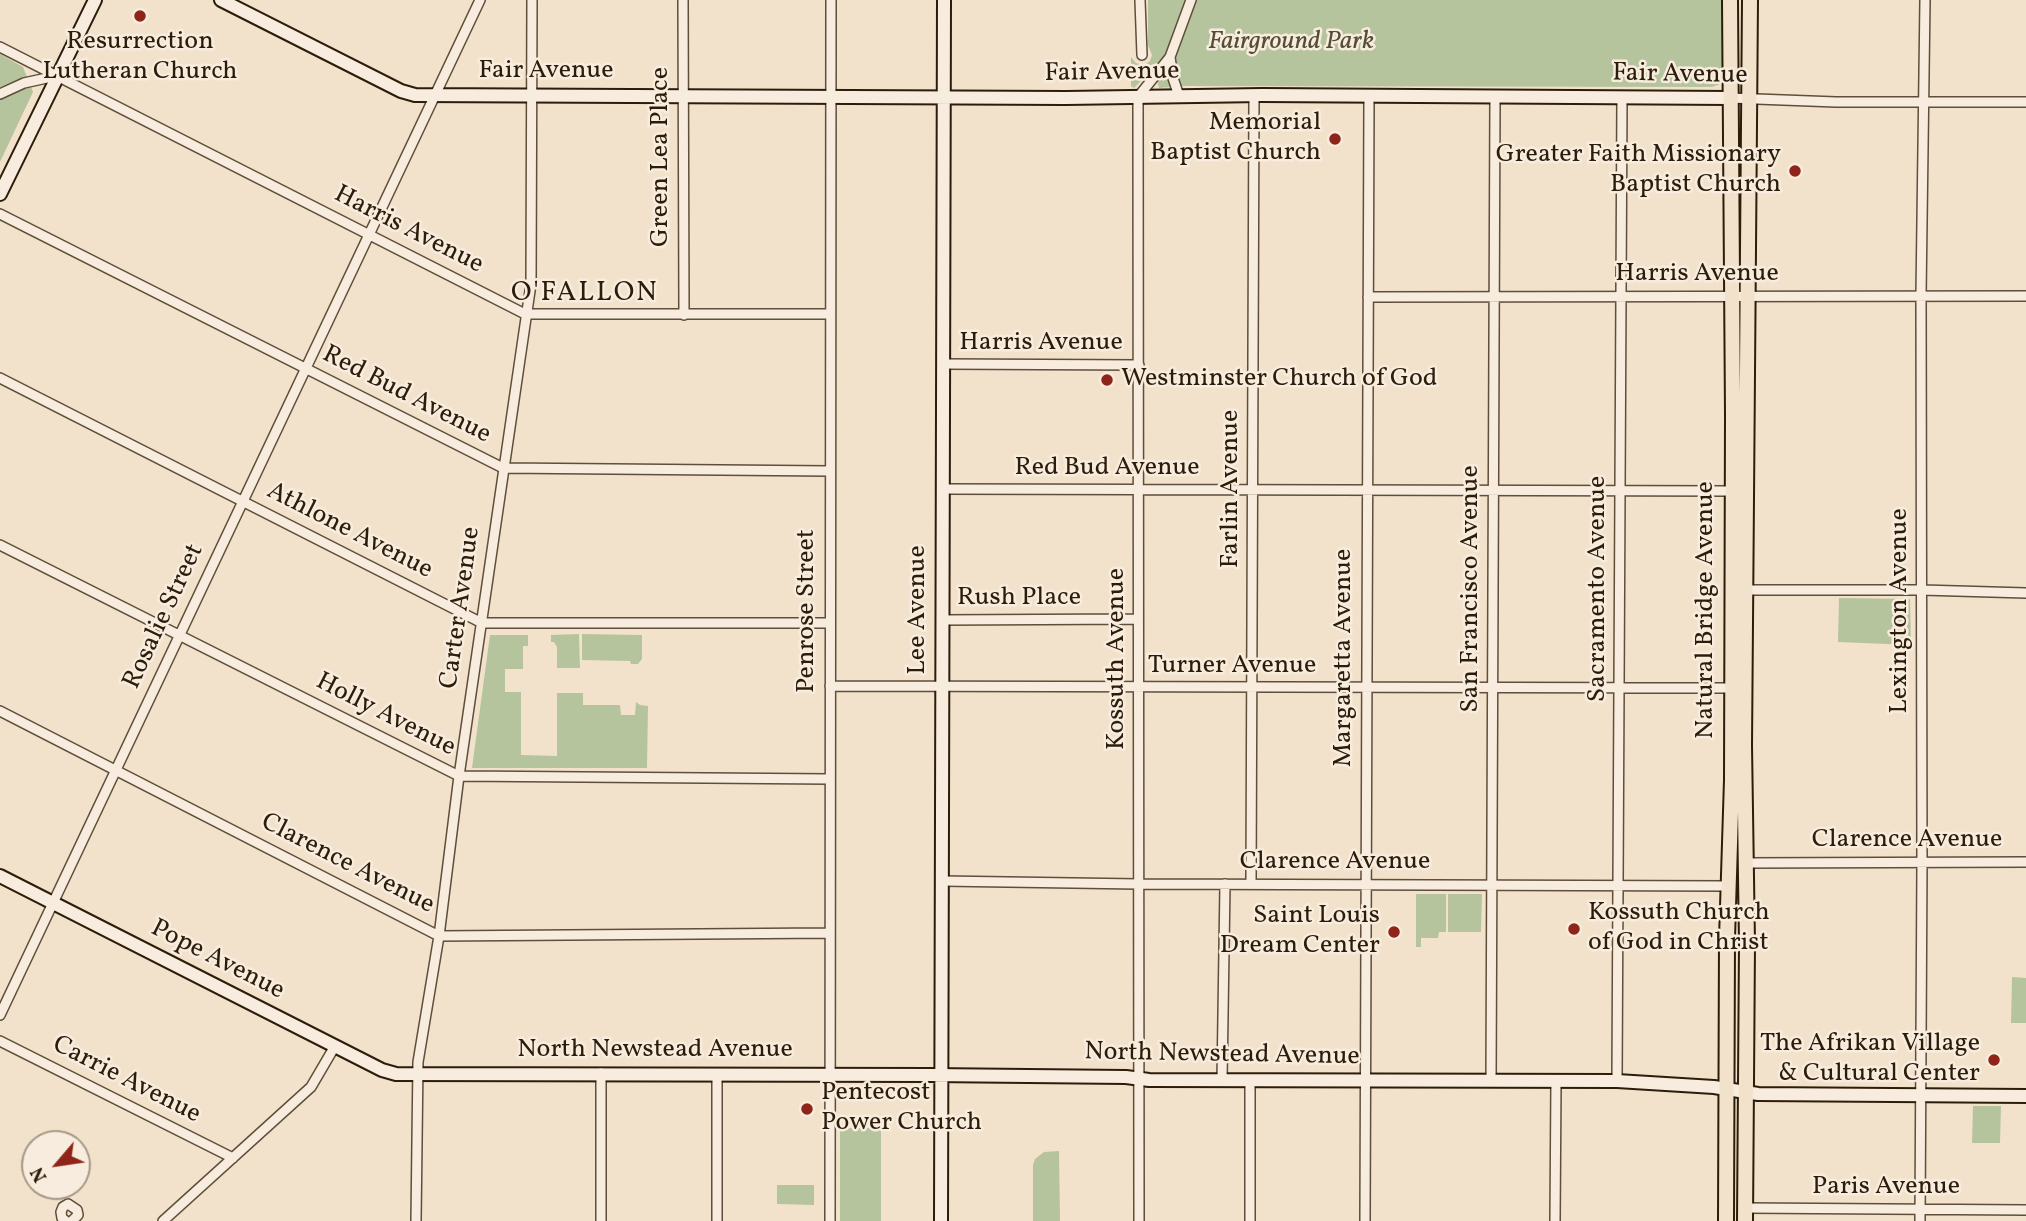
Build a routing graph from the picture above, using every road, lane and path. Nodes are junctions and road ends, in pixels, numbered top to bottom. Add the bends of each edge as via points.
1 (95, 0) edge
2 (221, 0) edge
3 (480, 0) edge
4 (532, 0) edge
5 (683, 0) edge
6 (831, 0) edge
7 (944, 0) edge
8 (1140, 0) edge
9 (1191, 0) edge
10 (1731, 0) edge
11 (1751, 0) edge
12 (1925, 0) edge
13 (0, 47) edge
14 (1142, 55) dead end
15 (1170, 57) junction
16 (57, 76) junction
17 (0, 94) edge
18 (435, 94) junction
19 (533, 94) junction
20 (682, 95) junction
21 (1254, 95) junction
22 (1180, 96) junction
23 (1369, 96) junction
24 (830, 97) junction
25 (944, 97) junction
26 (1138, 97) junction
27 (1495, 97) junction
28 (1622, 97) junction
29 (1730, 98) junction
30 (1750, 100) junction
31 (1923, 102) junction
32 (2026, 102) edge
33 (0, 194) edge
34 (0, 214) edge
35 (1748, 214) junction
36 (368, 236) junction
37 (1921, 295) junction
38 (1494, 296) junction
39 (1622, 296) junction
40 (2026, 296) edge
41 (1368, 297) junction
42 (1732, 297) junction
43 (1747, 297) junction
44 (526, 314) junction
45 (684, 314) junction
46 (830, 314) junction
47 (944, 364) junction
48 (1139, 365) junction
49 (306, 369) junction
50 (0, 378) edge
51 (503, 468) junction
52 (829, 471) junction
53 (943, 489) junction
54 (1140, 489) junction
55 (1253, 491) junction
56 (1493, 491) junction
57 (1619, 491) junction
58 (1732, 491) junction
59 (1367, 492) junction
60 (243, 502) junction
61 (0, 545) edge
62 (1745, 590) junction
63 (1922, 590) junction
64 (2026, 593) edge
65 (1138, 619) junction
66 (942, 620) junction
67 (482, 622) junction
68 (830, 623) junction
69 (179, 635) junction
70 (830, 686) junction
71 (942, 687) junction
72 (1139, 687) junction
73 (1252, 688) junction
74 (1366, 688) junction
75 (1493, 688) junction
76 (1619, 688) junction
77 (1731, 688) junction
78 (0, 711) edge
79 (117, 770) junction
80 (459, 776) junction
81 (829, 779) junction
82 (1922, 862) junction
83 (2026, 862) edge
84 (1746, 863) junction
85 (0, 876) edge
86 (942, 881) junction
87 (1138, 884) junction
88 (1225, 884) junction
89 (1251, 884) junction
90 (1367, 885) junction
91 (1492, 885) junction
92 (1619, 885) junction
93 (1728, 886) junction
94 (54, 904) junction
95 (829, 933) junction
96 (439, 936) junction
97 (1727, 977) junction
98 (0, 1015) edge
99 (0, 1041) edge
100 (335, 1046) junction
101 (417, 1073) junction
102 (601, 1073) junction
103 (717, 1074) junction
104 (829, 1074) junction
105 (942, 1075) junction
106 (1139, 1079) junction
107 (1222, 1080) junction
108 (1250, 1080) junction
109 (1366, 1081) junction
110 (1491, 1081) junction
111 (1556, 1081) junction
112 (1617, 1081) junction
113 (1727, 1088) junction
114 (1745, 1092) junction
115 (1920, 1095) junction
116 (2026, 1096) edge
117 (233, 1158) junction
118 (1920, 1209) junction
119 (2026, 1210) edge
120 (1745, 1214) edge
121 (163, 1221) edge
122 (416, 1221) edge
123 (601, 1221) edge
124 (717, 1221) edge
125 (831, 1221) edge
126 (942, 1221) edge
127 (1139, 1221) edge
128 (1250, 1221) edge
129 (1365, 1221) edge
130 (1555, 1221) edge
131 (1726, 1221) edge
132 (1920, 1221) edge

1 - 16 street
2 - 18 street, Fair Avenue via 401,92
3 - 18 street
4 - 19 street, Carter Avenue
5 - 20 street, Green Lea Place
6 - 24 street, Penrose Street
7 - 25 street, Lee Avenue
8 - 14 street
9 - 15 street
10 - 29 main road, Natural Bridge Avenue
10 - 30 main road via 1737,23 1739,78
11 - 30 main road, Natural Bridge Avenue
12 - 31 street, Lexington Avenue
13 - 16 street, Harris Avenue
15 - 22 street
15 - 26 street
16 - 17 street
16 - 33 street
16 - 36 street, Harris Avenue
18 - 19 street, Fair Avenue
18 - 36 street, Rosalie Street
19 - 20 street, Fair Avenue
19 - 44 street, Carter Avenue via 531,270
20 - 24 street, Fair Avenue
20 - 45 street, Green Lea Place
21 - 22 street, Fair Avenue
21 - 23 street, Fair Avenue
21 - 55 street, Farlin Avenue
22 - 26 street, Fair Avenue
23 - 27 street, Fair Avenue
23 - 41 street, Margaretta Avenue
24 - 25 street, Fair Avenue
24 - 46 street, Penrose Street
25 - 26 street, Fair Avenue
25 - 47 street, Lee Avenue
26 - 48 street, Kossuth Avenue
27 - 28 street, Fair Avenue
27 - 38 street, San Francisco Avenue
28 - 29 street, Fair Avenue
28 - 39 street, Sacramento Avenue
29 - 30 street, Fair Avenue
29 - 35 main road via 1740,123 1741,180
29 - 42 main road, Natural Bridge Avenue
30 - 31 street, Fair Avenue
30 - 35 main road, Natural Bridge Avenue
31 - 32 street, Fair Avenue
31 - 37 street, Lexington Avenue
34 - 49 street, Red Bud Avenue
35 - 43 main road, Natural Bridge Avenue
36 - 44 street, Harris Avenue
36 - 49 street, Rosalie Street
37 - 40 street, Harris Avenue
37 - 43 street, Harris Avenue
37 - 63 street, Lexington Avenue
38 - 39 street, Harris Avenue
38 - 41 street, Harris Avenue
38 - 56 street, San Francisco Avenue
39 - 42 street, Harris Avenue
39 - 57 street, Sacramento Avenue
41 - 59 street, Margaretta Avenue
42 - 43 street, Harris Avenue
42 - 58 main road, Natural Bridge Avenue
43 - 62 main road, Natural Bridge Avenue
44 - 45 street, Harris Avenue
44 - 51 street, Carter Avenue
45 - 46 street, Harris Avenue
46 - 52 street, Penrose Street
47 - 48 street, Harris Avenue
47 - 53 street, Lee Avenue
48 - 54 street, Kossuth Avenue
49 - 51 street, Red Bud Avenue
49 - 60 street, Rosalie Street
50 - 60 street, Athlone Avenue
51 - 52 street, Red Bud Avenue
51 - 67 street, Carter Avenue
52 - 68 street, Penrose Street
53 - 54 street, Red Bud Avenue
53 - 66 street, Lee Avenue
54 - 55 street, Red Bud Avenue
54 - 65 street, Kossuth Avenue
55 - 59 street, Red Bud Avenue
55 - 73 street, Farlin Avenue
56 - 57 street, Red Bud Avenue
56 - 59 street, Red Bud Avenue
56 - 75 street, San Francisco Avenue
57 - 58 street, Red Bud Avenue
57 - 76 street, Sacramento Avenue
58 - 77 main road, Natural Bridge Avenue
59 - 74 street, Margaretta Avenue
60 - 67 street, Athlone Avenue
60 - 69 street, Rosalie Street
61 - 69 street, Holly Avenue
62 - 63 street
62 - 84 main road, Natural Bridge Avenue
63 - 64 street
63 - 82 street, Lexington Avenue
65 - 66 street, Rush Place
65 - 72 street, Kossuth Avenue
66 - 71 street, Lee Avenue
67 - 68 street, Athlone Avenue
67 - 80 street, Carter Avenue
68 - 70 street, Penrose Street
69 - 79 street, Rosalie Street
69 - 80 street, Holly Avenue
70 - 71 street
70 - 81 street, Penrose Street
71 - 72 street, Turner Avenue
71 - 86 street, Lee Avenue
72 - 73 street, Turner Avenue
72 - 87 street, Kossuth Avenue
73 - 74 street, Turner Avenue
73 - 89 street, Farlin Avenue
74 - 75 street, Turner Avenue
74 - 90 street, Margaretta Avenue
75 - 76 street, Turner Avenue
75 - 91 street, San Francisco Avenue
76 - 77 street, Turner Avenue
76 - 92 street, Sacramento Avenue
77 - 93 main road, Natural Bridge Avenue
78 - 79 street, Clarence Avenue
79 - 94 street, Rosalie Street
79 - 96 street, Clarence Avenue
80 - 81 street, Holly Avenue
80 - 96 street, Carter Avenue
81 - 95 street, Penrose Street
82 - 83 street, Clarence Avenue
82 - 84 street, Clarence Avenue
82 - 115 street, Lexington Avenue
84 - 114 main road, Natural Bridge Avenue
85 - 94 street, Pope Avenue
86 - 87 street, Clarence Avenue
86 - 105 street, Lee Avenue
87 - 88 street, Clarence Avenue
87 - 106 street, Kossuth Avenue
88 - 89 street, Clarence Avenue
88 - 107 street
89 - 90 street, Clarence Avenue
90 - 91 street, Clarence Avenue
90 - 109 street, Margaretta Avenue
91 - 92 street, Clarence Avenue
91 - 110 street, San Francisco Avenue
92 - 93 street, Clarence Avenue
92 - 112 street, Sacramento Avenue
93 - 97 main road, Natural Bridge Avenue
94 - 98 street, Rosalie Street
94 - 100 street, Pope Avenue
95 - 96 street, Clarence Avenue
95 - 104 street, Penrose Street
96 - 101 street, Carter Avenue
97 - 113 main road, Natural Bridge Avenue
97 - 114 main road via 1735,1018 1737,1075
99 - 117 street, Carrie Avenue
100 - 101 street, Pope Avenue via 386,1072
100 - 117 street via 311,1087
101 - 102 street, North Newstead Avenue
101 - 122 street, Carter Avenue
102 - 103 street, North Newstead Avenue
102 - 123 street
103 - 104 street, North Newstead Avenue
103 - 124 street
104 - 105 street, North Newstead Avenue
104 - 125 street, Penrose Street
105 - 106 street, North Newstead Avenue
105 - 126 street, Lee Avenue
106 - 107 street, North Newstead Avenue
106 - 127 street, Kossuth Avenue
107 - 108 street, North Newstead Avenue
108 - 109 street, North Newstead Avenue
108 - 128 street
109 - 110 street, North Newstead Avenue
109 - 129 street, Margaretta Avenue
110 - 111 street, North Newstead Avenue
111 - 112 street, North Newstead Avenue
111 - 130 street
112 - 113 street, North Newstead Avenue
113 - 114 street, North Newstead Avenue
113 - 120 main road via 1734,1100 1737,1170
113 - 131 main road, Natural Bridge Avenue
114 - 115 street, North Newstead Avenue
114 - 120 main road, Natural Bridge Avenue
115 - 116 street, North Newstead Avenue
115 - 118 street, Lexington Avenue
117 - 121 street
118 - 119 street, Paris Avenue
118 - 120 street, Paris Avenue
118 - 132 street, Lexington Avenue

